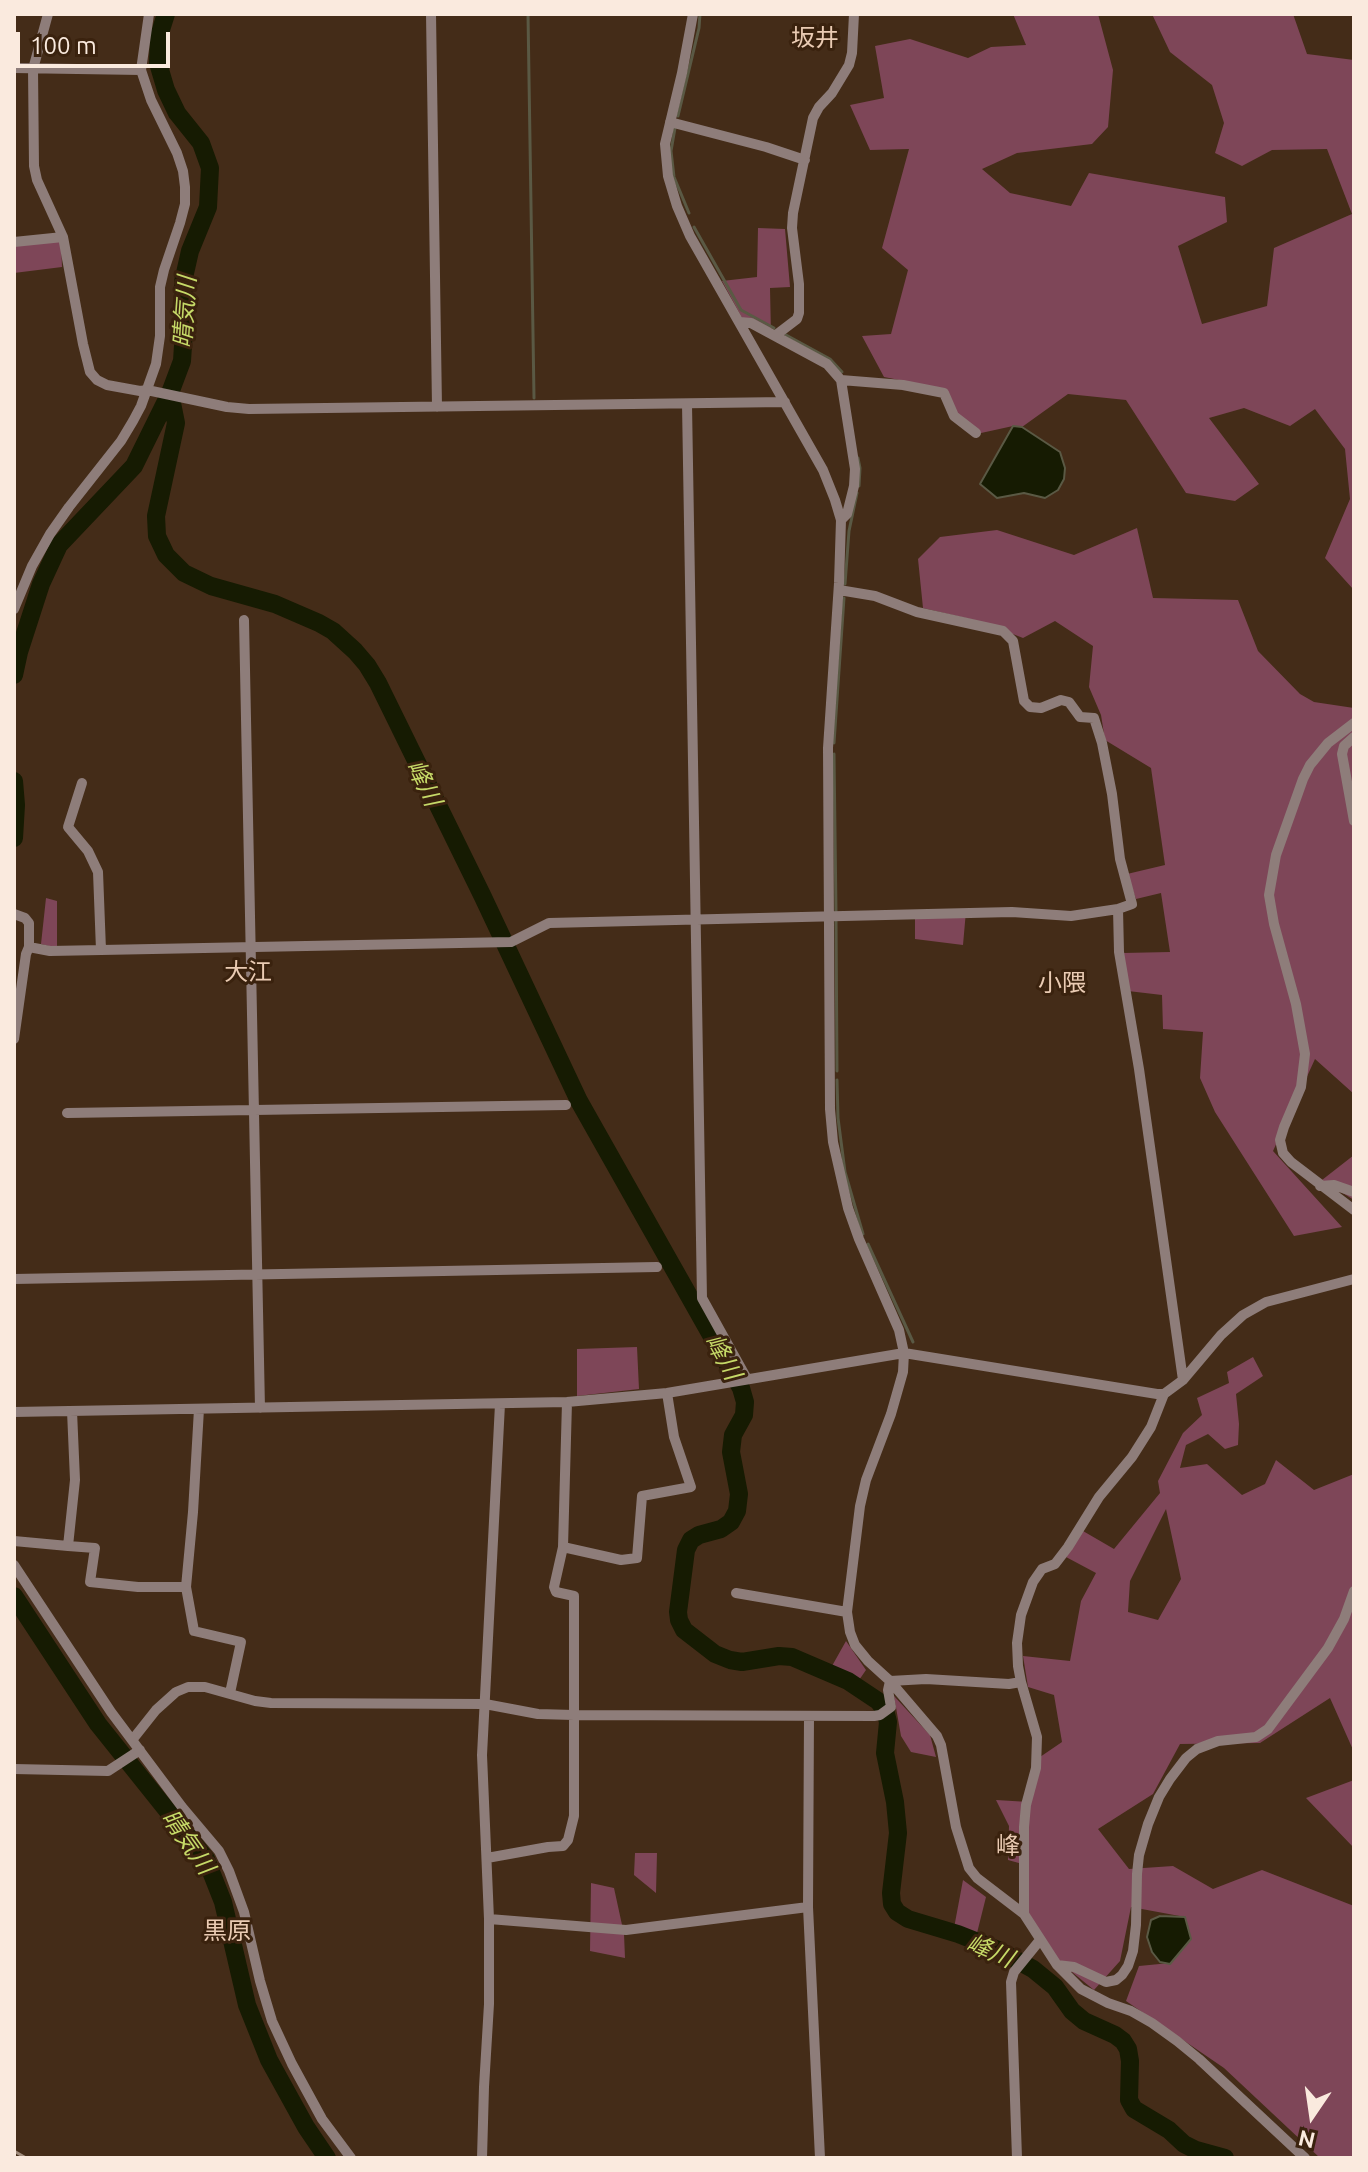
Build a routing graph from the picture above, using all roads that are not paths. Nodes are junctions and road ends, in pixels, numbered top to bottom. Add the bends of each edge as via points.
1 (48, 14) edge
2 (149, 14) edge
3 (431, 14) edge
4 (693, 14) edge
5 (854, 14) edge
6 (14, 68) edge
7 (33, 69) junction
8 (141, 70) junction
9 (670, 122) junction
10 (805, 160) junction
11 (63, 237) junction
12 (14, 242) edge
13 (740, 322) junction
14 (776, 335) junction
15 (841, 380) junction
16 (150, 391) junction
17 (785, 402) junction
18 (687, 404) junction
19 (437, 407) junction
20 (976, 433) dead end
21 (841, 520) junction
22 (839, 590) junction
23 (14, 609) edge
24 (244, 620) dead end
25 (1354, 723) edge
26 (1354, 737) edge
27 (82, 783) dead end
28 (1354, 821) edge
29 (1118, 909) junction
30 (20, 916) edge
31 (829, 917) junction
32 (694, 919) junction
33 (29, 947) junction
34 (252, 947) junction
35 (101, 950) junction
36 (14, 1039) edge
37 (566, 1105) dead end
38 (255, 1110) junction
39 (67, 1113) dead end
40 (1320, 1186) junction
41 (1354, 1192) edge
42 (1354, 1210) edge
43 (657, 1267) dead end
44 (258, 1275) junction
45 (14, 1279) edge
46 (1354, 1279) edge
47 (904, 1353) junction
48 (747, 1379) junction
49 (1183, 1380) junction
50 (667, 1393) junction
51 (1164, 1394) junction
52 (567, 1402) junction
53 (500, 1404) junction
54 (260, 1408) junction
55 (199, 1409) junction
56 (72, 1411) junction
57 (14, 1412) edge
58 (14, 1541) edge
59 (68, 1546) junction
60 (563, 1547) junction
61 (14, 1565) edge
62 (186, 1587) junction
63 (1354, 1591) edge
64 (736, 1593) dead end
65 (847, 1612) junction
66 (890, 1681) junction
67 (1021, 1682) junction
68 (230, 1693) junction
69 (485, 1704) junction
70 (574, 1715) junction
71 (809, 1716) junction
72 (133, 1739) junction
73 (138, 1751) junction
74 (14, 1769) edge
75 (487, 1858) junction
76 (808, 1907) junction
77 (1024, 1914) junction
78 (489, 1919) junction
79 (1040, 1940) junction
80 (1057, 1965) junction
81 (351, 2158) edge
82 (482, 2158) edge
83 (820, 2158) edge
84 (1017, 2158) edge
85 (1305, 2158) edge

1 - 7 street
2 - 8 street
3 - 19 street
4 - 9 street
5 - 10 street via 849,65 813,118
6 - 7 street
7 - 8 street
7 - 11 street via 34,166
8 - 16 street via 177,153 185,187 185,204 160,287 160,336
9 - 10 street
9 - 13 street via 665,157 677,206
10 - 14 street via 792,228 799,313
11 - 12 street
11 - 16 street via 90,372 107,385
13 - 14 street
13 - 17 street
14 - 15 street via 827,364
15 - 20 street via 944,393 954,416
15 - 21 street via 855,469 847,514
16 - 19 street via 249,409
16 - 23 street via 121,441 50,534
17 - 18 street
17 - 21 street via 823,470
18 - 19 street
18 - 32 street
21 - 22 street
22 - 29 street via 1003,631 1013,641 1024,701 1030,707 1061,700 1080,717 1094,718 1132,904
22 - 31 street via 828,748
24 - 34 street
25 - 40 street via 1328,743 1303,779 1276,855 1269,895 1305,1054 1301,1087 1280,1140 1283,1153
26 - 28 street via 1342,754
27 - 35 street via 68,827 98,872
29 - 31 street via 1071,916 1012,912
29 - 49 street via 1119,952
30 - 33 street via 29,923
31 - 32 street
31 - 47 street via 835,1153 848,1208
32 - 34 street via 549,923 511,942
32 - 48 street via 702,1298
33 - 35 street
33 - 36 street
34 - 35 street
34 - 38 street
37 - 38 street
38 - 39 street
38 - 44 street
40 - 41 street
40 - 42 street
43 - 44 street
44 - 45 street
44 - 54 street
46 - 49 street via 1266,1302 1243,1315
47 - 48 street
47 - 51 street
47 - 65 street via 895,1400 860,1506
48 - 50 street
49 - 51 street
50 - 52 street
50 - 60 street via 674,1437 691,1487 642,1496 637,1558 621,1560
51 - 67 street via 1132,1457 1055,1564 1042,1569 1033,1582 1018,1629
52 - 53 street
52 - 60 street
53 - 54 street
53 - 69 street
54 - 55 street
55 - 56 street
55 - 62 street
56 - 57 street
56 - 59 street via 75,1480
58 - 59 street
59 - 62 street via 95,1548 90,1582
60 - 70 street via 554,1587 574,1596
61 - 72 street
62 - 68 street via 194,1631 241,1642
63 - 80 street via 1328,1648 1268,1729 1256,1737 1197,1749 1170,1779 1139,1855 1133,1951 1122,1975 1106,1982
64 - 65 street
65 - 66 street via 855,1645
66 - 67 street
66 - 71 street via 891,1707 880,1715
66 - 77 street via 941,1745 969,1868
67 - 77 street via 1038,1745 1024,1827
68 - 69 street via 271,1703
68 - 72 street via 205,1687 176,1692
69 - 70 street
69 - 75 street
70 - 71 street
70 - 75 street via 574,1816 568,1840 563,1846
71 - 76 street
72 - 73 street
73 - 74 street via 108,1771
73 - 81 street via 219,1851 244,1912 272,2021 322,2119
75 - 78 street
76 - 78 street via 626,1930
76 - 83 street
77 - 79 street
78 - 82 street
79 - 80 street
79 - 84 street via 1011,1982
80 - 85 street via 1081,1989 1131,2011 1177,2041

